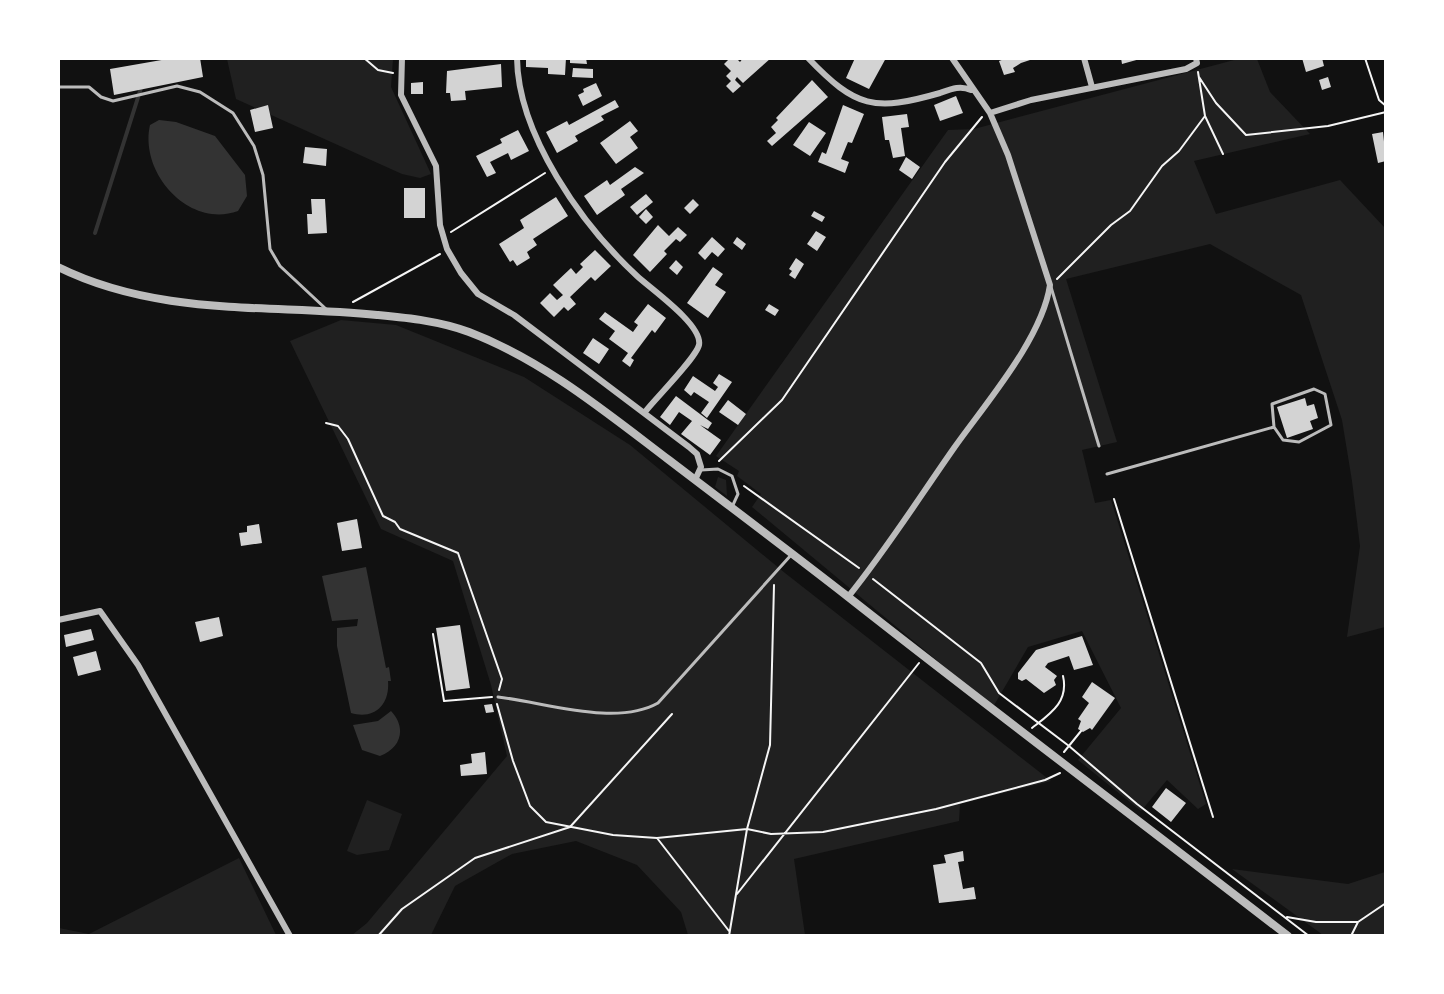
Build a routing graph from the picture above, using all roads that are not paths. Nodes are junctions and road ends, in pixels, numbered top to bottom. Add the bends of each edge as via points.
1 (402, 58) edge
2 (517, 58) edge
3 (808, 58) edge
4 (952, 58) edge
5 (1084, 58) edge
6 (1197, 61) edge
7 (58, 87) edge
8 (1092, 87) junction
9 (972, 90) junction
10 (989, 111) junction
11 (58, 267) edge
12 (1050, 285) junction
13 (327, 310) junction
14 (645, 412) junction
15 (1274, 427) junction
16 (1099, 446) dead end
17 (701, 470) junction
18 (1107, 474) dead end
19 (695, 480) junction
20 (732, 507) junction
21 (793, 553) junction
22 (848, 597) junction
23 (58, 620) edge
24 (498, 697) road end
25 (290, 936) edge
26 (1288, 936) edge

1 - 14 street via 401,95 436,166 440,225 447,249 461,273 478,294 514,315
2 - 14 street via 521,100 553,168 596,231 697,333 699,345 690,361
3 - 9 street via 848,95 882,105 960,87
4 - 9 street
5 - 8 street
6 - 8 street via 1186,69
7 - 13 lane via 89,87 112,101 177,86 200,92 233,113 254,146 263,175 270,249 280,266
8 - 10 street
9 - 10 street
10 - 12 street via 1008,155
11 - 13 street via 91,283 175,302
12 - 16 lane
12 - 22 street via 1041,322
13 - 19 street via 421,320 467,331 522,356 603,410
14 - 17 street via 697,454
15 - 15 lane via 1283,440 1299,442 1317,435 1331,425 1325,394 1314,389 1272,404
15 - 18 lane
17 - 19 street
17 - 20 lane via 724,471 734,479 738,495
19 - 20 street
20 - 21 street
21 - 22 street
21 - 24 lane via 658,703 647,709 585,712
22 - 26 street
23 - 25 street via 100,611 138,665

